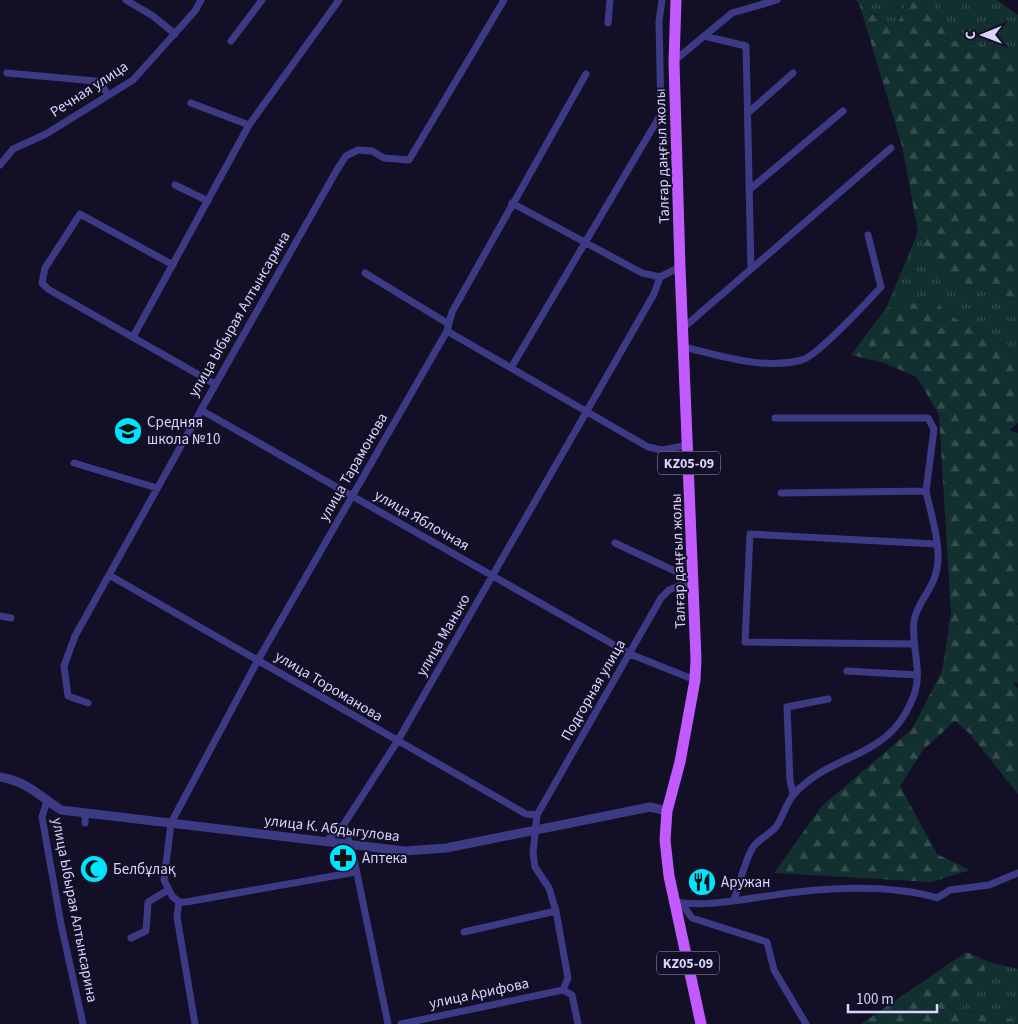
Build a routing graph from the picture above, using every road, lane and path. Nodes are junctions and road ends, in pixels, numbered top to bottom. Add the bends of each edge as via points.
1 (126, 0) edge
2 (201, 0) edge
3 (262, 0) edge
4 (339, 0) edge
5 (504, 0) edge
6 (610, 0) edge
7 (662, 0) edge
8 (676, 0) edge
9 (777, 0) edge
10 (608, 23) dead end
11 (175, 34) junction
12 (704, 36) junction
13 (231, 41) dead end
14 (674, 62) junction
15 (7, 73) dead end
16 (793, 73) dead end
17 (586, 74) dead end
18 (108, 95) junction
19 (191, 103) dead end
20 (843, 111) dead end
21 (748, 112) junction
22 (249, 124) junction
23 (892, 148) dead end
24 (0, 165) edge
25 (175, 185) dead end
26 (750, 190) junction
27 (208, 201) junction
28 (512, 202) junction
29 (868, 235) dead end
30 (585, 244) junction
31 (173, 265) junction
32 (680, 268) junction
33 (751, 269) junction
34 (365, 273) dead end
35 (660, 277) junction
36 (447, 327) junction
37 (683, 328) junction
38 (133, 337) junction
39 (684, 347) junction
40 (511, 368) junction
41 (215, 384) junction
42 (200, 410) junction
43 (588, 412) junction
44 (775, 418) dead end
45 (688, 445) junction
46 (74, 463) dead end
47 (157, 488) junction
48 (926, 491) junction
49 (781, 493) dead end
50 (352, 496) junction
51 (615, 543) dead end
52 (936, 544) junction
53 (108, 575) junction
54 (492, 577) junction
55 (694, 580) junction
56 (0, 616) edge
57 (11, 618) dead end
58 (914, 644) junction
59 (630, 654) junction
60 (258, 660) junction
61 (847, 672) dead end
62 (917, 675) junction
63 (695, 680) junction
64 (828, 699) dead end
65 (88, 703) dead end
66 (397, 742) junction
67 (0, 777) edge
68 (794, 794) junction
69 (47, 801) junction
70 (667, 811) junction
71 (85, 813) junction
72 (537, 815) junction
73 (85, 823) dead end
74 (171, 823) junction
75 (344, 824) junction
76 (534, 830) junction
77 (325, 842) junction
78 (350, 845) junction
79 (356, 872) junction
80 (1018, 873) edge
81 (168, 890) junction
82 (734, 900) junction
83 (179, 902) junction
84 (679, 903) junction
85 (556, 912) junction
86 (464, 932) dead end
87 (131, 938) dead end
88 (563, 990) junction
89 (84, 1024) edge
90 (195, 1024) edge
91 (388, 1024) edge
92 (401, 1024) edge
93 (578, 1024) edge
94 (702, 1024) edge
95 (806, 1024) edge

1 - 11 street
2 - 11 street, Речная улица
3 - 13 street
4 - 22 street
5 - 41 street, улица Ыбырая Алтынсарина via 409,160 384,158 372,151 358,150 346,156
6 - 10 street
7 - 30 street via 659,21 661,114
8 - 14 main road, Талғар даңғыл жолы / KZ05-09
9 - 12 street via 732,13
11 - 18 street, Речная улица via 133,80
12 - 14 street
12 - 21 street via 746,46
14 - 32 main road, Талғар даңғыл жолы / KZ05-09
15 - 18 street via 95,81
16 - 21 street
17 - 28 street, улица Тарамонова
18 - 24 street, Речная улица via 46,134 13,149
19 - 22 street
20 - 26 street
21 - 26 street
22 - 27 street
23 - 33 street
25 - 27 street
26 - 33 street
27 - 31 street
28 - 30 street
28 - 36 street, улица Тарамонова
29 - 39 street via 881,286 859,312 804,360 744,362
30 - 35 street via 632,269
30 - 40 street
31 - 38 street
31 - 38 street via 80,214 45,268 42,283 48,289
32 - 35 street
32 - 37 main road, Талғар даңғыл жолы / KZ05-09
33 - 37 street
34 - 36 street
35 - 43 street, улица Манько via 654,294
36 - 40 street
36 - 50 street, улица Тарамонова
37 - 39 main road, Талғар даңғыл жолы / KZ05-09
38 - 41 street
39 - 45 main road, Талғар даңғыл жолы / KZ05-09
40 - 43 street
41 - 42 street, улица Ыбырая Алтынсарина
42 - 47 street, улица Ыбырая Алтынсарина
42 - 50 street, улица Яблочная
43 - 45 street via 655,449
43 - 54 street, улица Манько
44 - 48 street via 928,418 934,428
45 - 55 main road, Талғар даңғыл жолы / KZ05-09
46 - 47 street
47 - 53 street, улица Ыбырая Алтынсарина
48 - 49 street
48 - 52 street
50 - 54 street, улица Яблочная
50 - 60 street, улица Тарамонова
51 - 55 street
52 - 58 street via 939,559 936,576 914,619
52 - 58 street via 750,534 745,642
53 - 60 street, улица Тороманова
53 - 65 street, улица Ыбырая Алтынсарина via 75,636 64,666 68,696
54 - 59 street, улица Яблочная
54 - 66 street, улица Манько
55 - 59 street, Подгорная улица via 665,593
55 - 63 main road, Талғар даңғыл жолы / KZ05-09
56 - 57 street
58 - 62 street
59 - 63 street, улица Яблочная
59 - 72 street, Подгорная улица
60 - 66 street, улица Тороманова
60 - 74 street, улица Тарамонова
61 - 62 street
62 - 68 street via 909,706 886,738 843,760
63 - 70 main road, Талғар даңғыл жолы / KZ05-09
64 - 68 street via 787,707 790,780
66 - 72 street, улица Тороманова via 526,814
66 - 75 street, улица Манько
67 - 69 street, улица К. Абдыгулова via 18,780
68 - 82 street via 776,827 753,847
69 - 71 street, улица К. Абдыгулова via 60,810
69 - 89 street, улица Ыбырая Алтынсарина via 43,826
70 - 76 street, улица К. Абдыгулова via 650,807
70 - 84 main road, Талғар даңғыл жолы / KZ05-09 via 666,855
71 - 73 street
71 - 74 street, улица К. Абдыгулова
72 - 76 street, Подгорная улица
74 - 77 street, улица К. Абдыгулова
74 - 81 street, улица Тарамонова via 164,880
75 - 77 street, улица Манько
75 - 78 street
76 - 78 street, улица К. Абдыгулова via 446,848 413,850
76 - 85 street, Подгорная улица via 532,846 536,867 549,888
77 - 78 street, улица К. Абдыгулова
78 - 79 street
79 - 83 street
79 - 91 street
80 - 82 street via 989,885 950,890 937,898 894,890 864,889 797,892
81 - 83 street
81 - 87 street via 148,902 146,931
82 - 84 street
83 - 90 street via 177,917
84 - 94 main road, Талғар даңғыл жолы / KZ05-09
84 - 95 street via 692,918 767,942 774,970
85 - 86 street
85 - 88 street, Подгорная улица via 568,978
88 - 92 street, улица Арифова
88 - 93 street via 572,996

